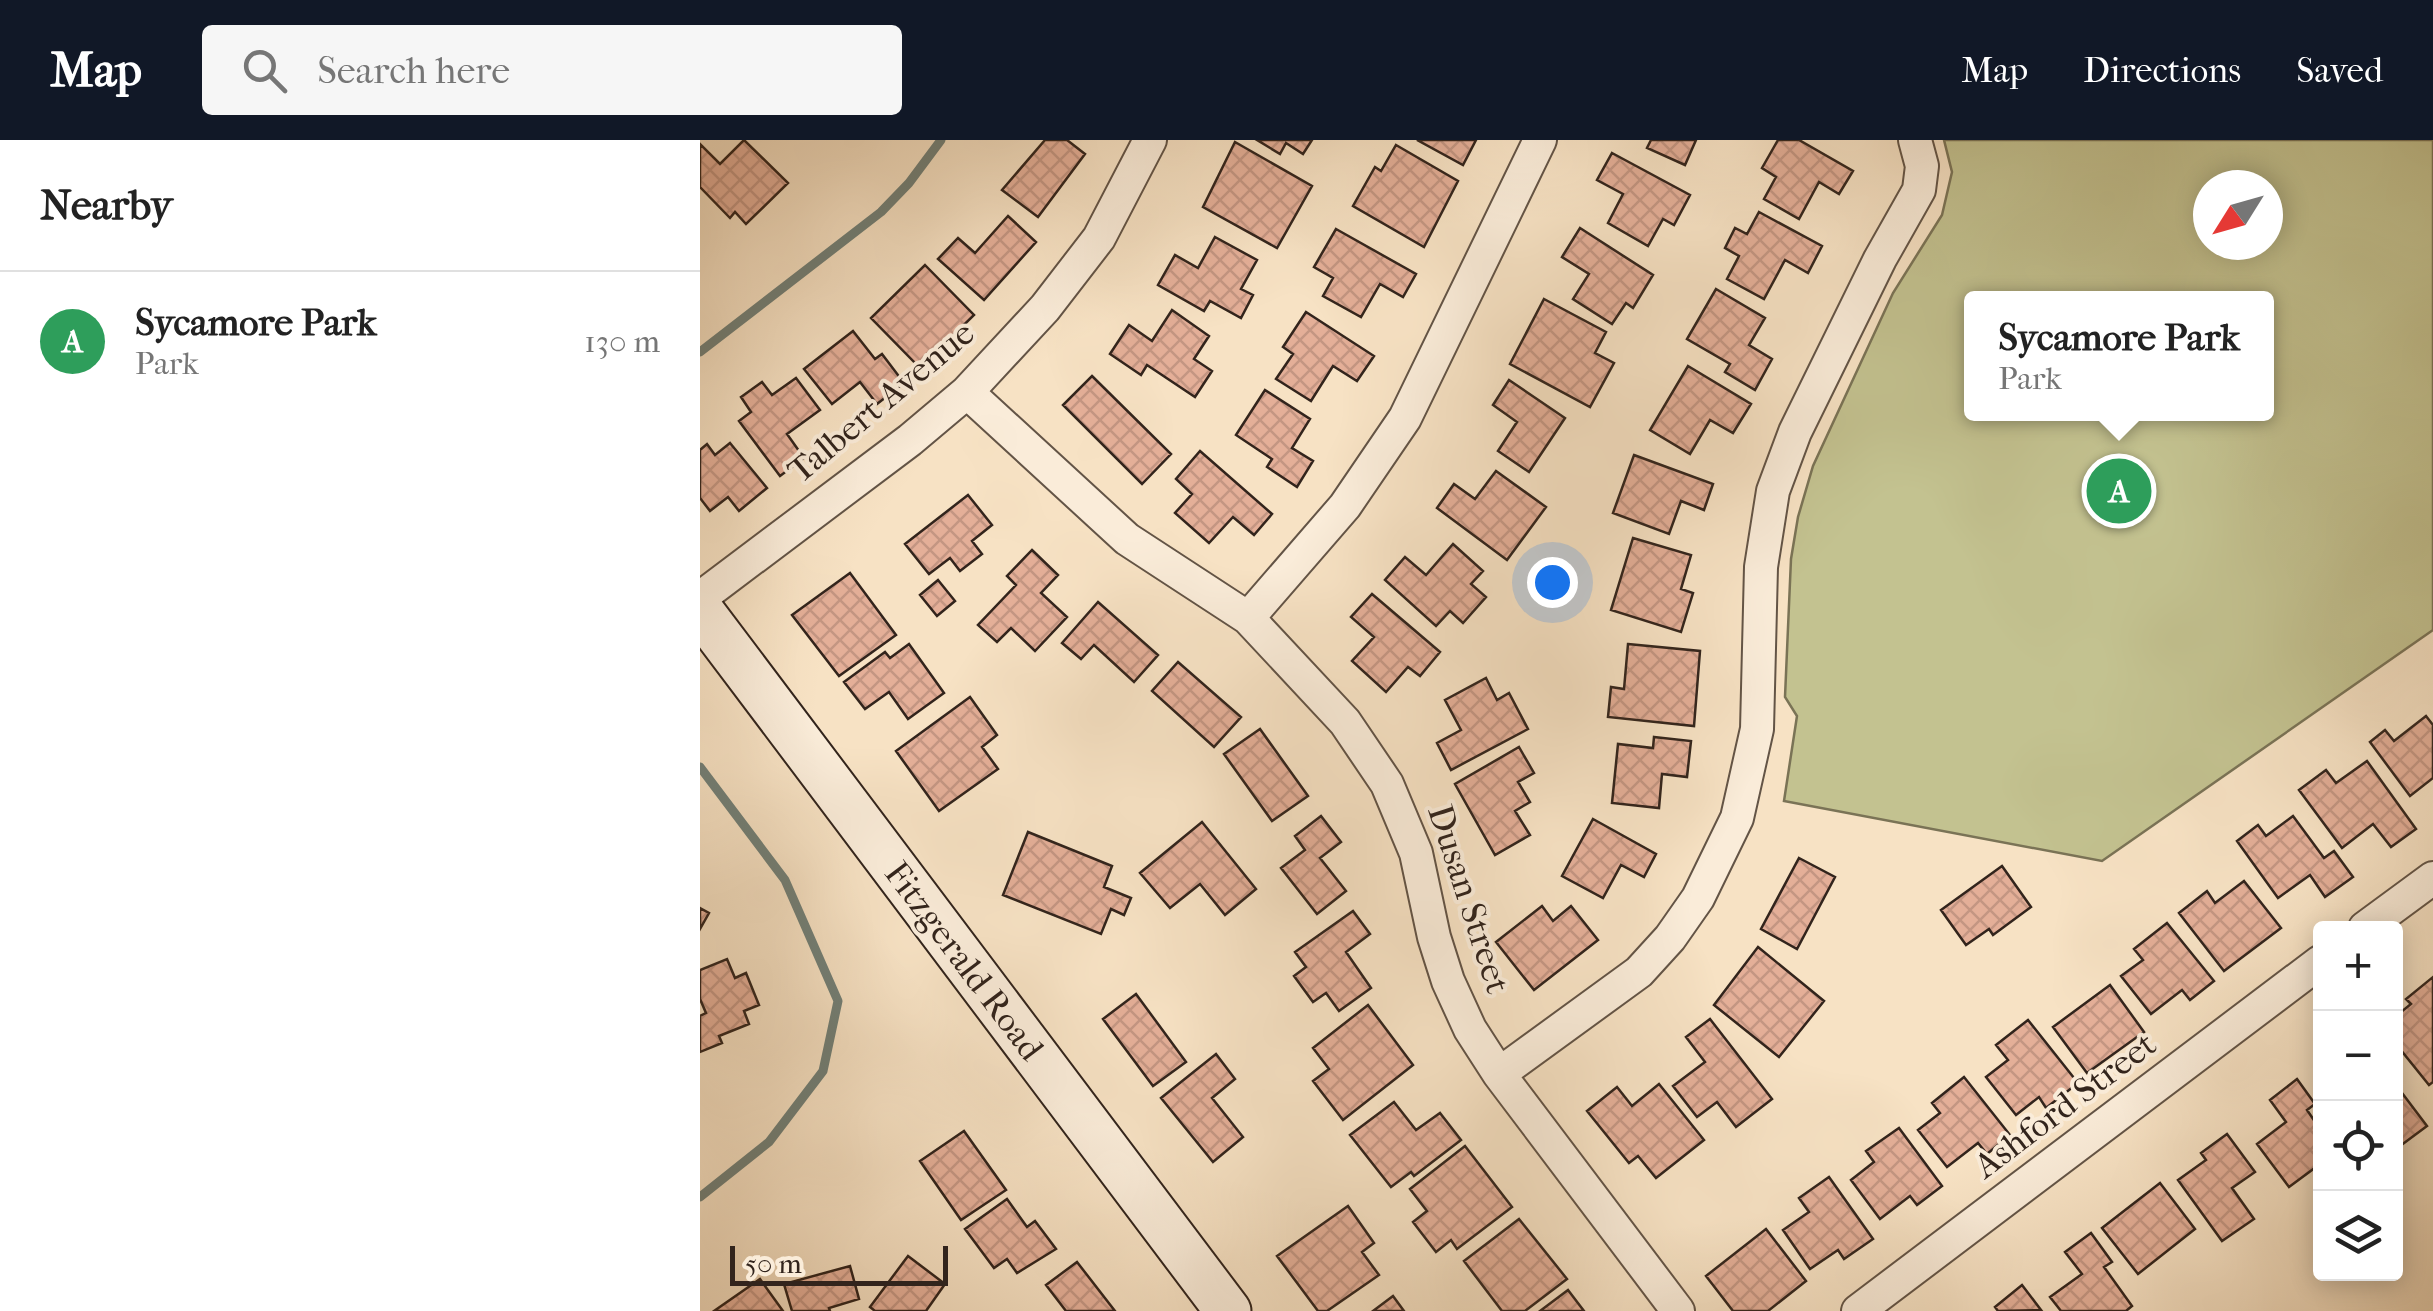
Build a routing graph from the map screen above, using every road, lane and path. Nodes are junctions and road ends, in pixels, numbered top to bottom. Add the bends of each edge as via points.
1 (1150, 140) edge
2 (1540, 140) edge
3 (1915, 141) edge
4 (967, 392) junction
5 (700, 598) edge
6 (700, 610) edge
7 (1248, 618) junction
8 (2433, 878) edge
9 (2375, 921) edge
10 (2313, 967) edge
11 (1499, 1074) junction
12 (1228, 1311) edge
13 (1678, 1311) edge
14 (1858, 1311) edge

1 - 4 street, Talbert Avenue via 1099,238
2 - 7 street via 1405,418 1346,506
3 - 11 street via 1922,166 1918,190 1794,432 1774,491 1761,567 1757,729 1736,818 1698,898 1639,972
4 - 5 street, Talbert Avenue
4 - 7 street, Dusan Street via 1127,538
6 - 12 main road, Fitzgerald Road
7 - 11 street, Dusan Street via 1345,722 1388,784 1416,853 1448,982
8 - 9 street
10 - 14 street, Ashford Street
11 - 13 street, Dusan Street

